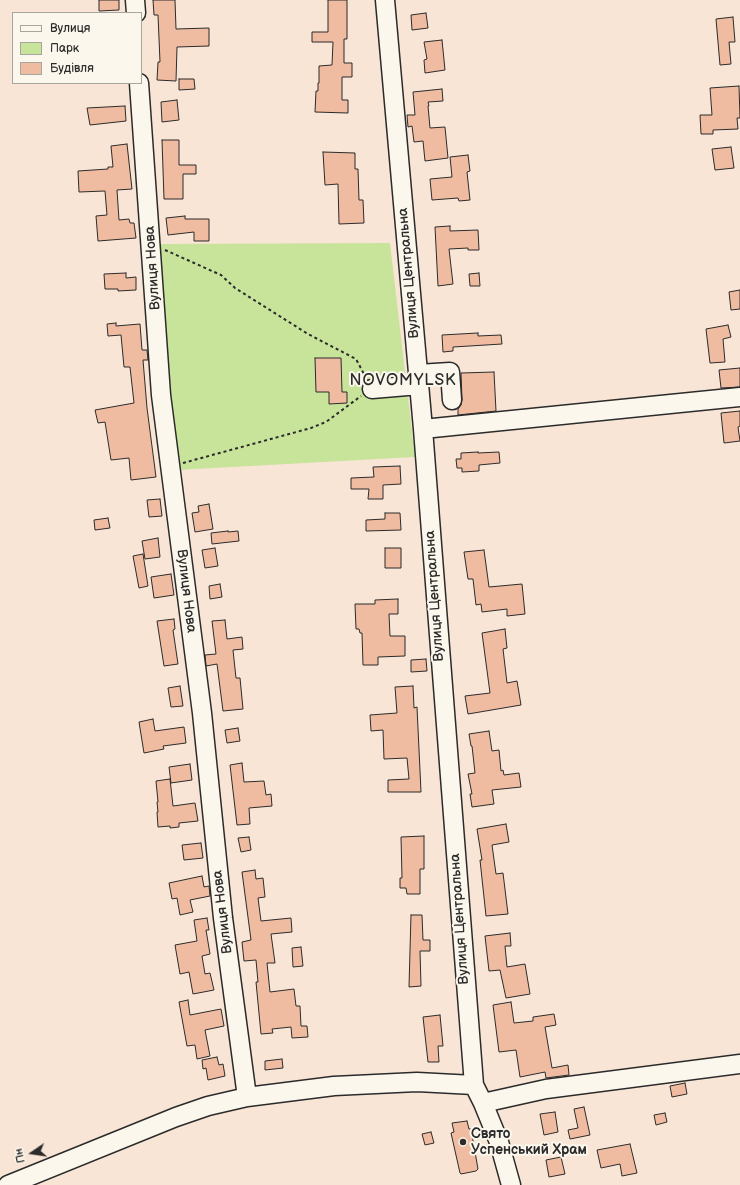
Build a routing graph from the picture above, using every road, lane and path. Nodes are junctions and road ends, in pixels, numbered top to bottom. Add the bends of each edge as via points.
1 (135, 0) edge
2 (385, 0) edge
3 (136, 12) edge
4 (139, 84) edge
5 (151, 244) junction
6 (418, 380) junction
7 (372, 389) junction
8 (740, 397) edge
9 (452, 400) dead end
10 (423, 430) junction
11 (170, 466) junction
12 (740, 1064) edge
13 (474, 1085) junction
14 (247, 1097) junction
15 (484, 1103) junction
16 (8, 1185) edge
17 (511, 1185) edge

1 - 3 street
2 - 6 street, Вулиця Центральна
4 - 5 street, Вулиця Нова
5 - 7 path via 221,275 235,288 308,334 356,360
5 - 11 street, Вулиця Нова via 161,395
6 - 7 street
6 - 9 street via 450,372
6 - 10 street, Вулиця Центральна
7 - 11 path via 326,422 311,428
8 - 10 street
10 - 13 street, Вулиця Центральна
11 - 14 street, Вулиця Нова via 201,705 223,918
12 - 15 street via 546,1089
13 - 14 street via 417,1082 341,1086
13 - 15 street, Вулиця Центральна
14 - 16 street via 176,1117
15 - 17 street, Вулиця Центральна via 499,1142

